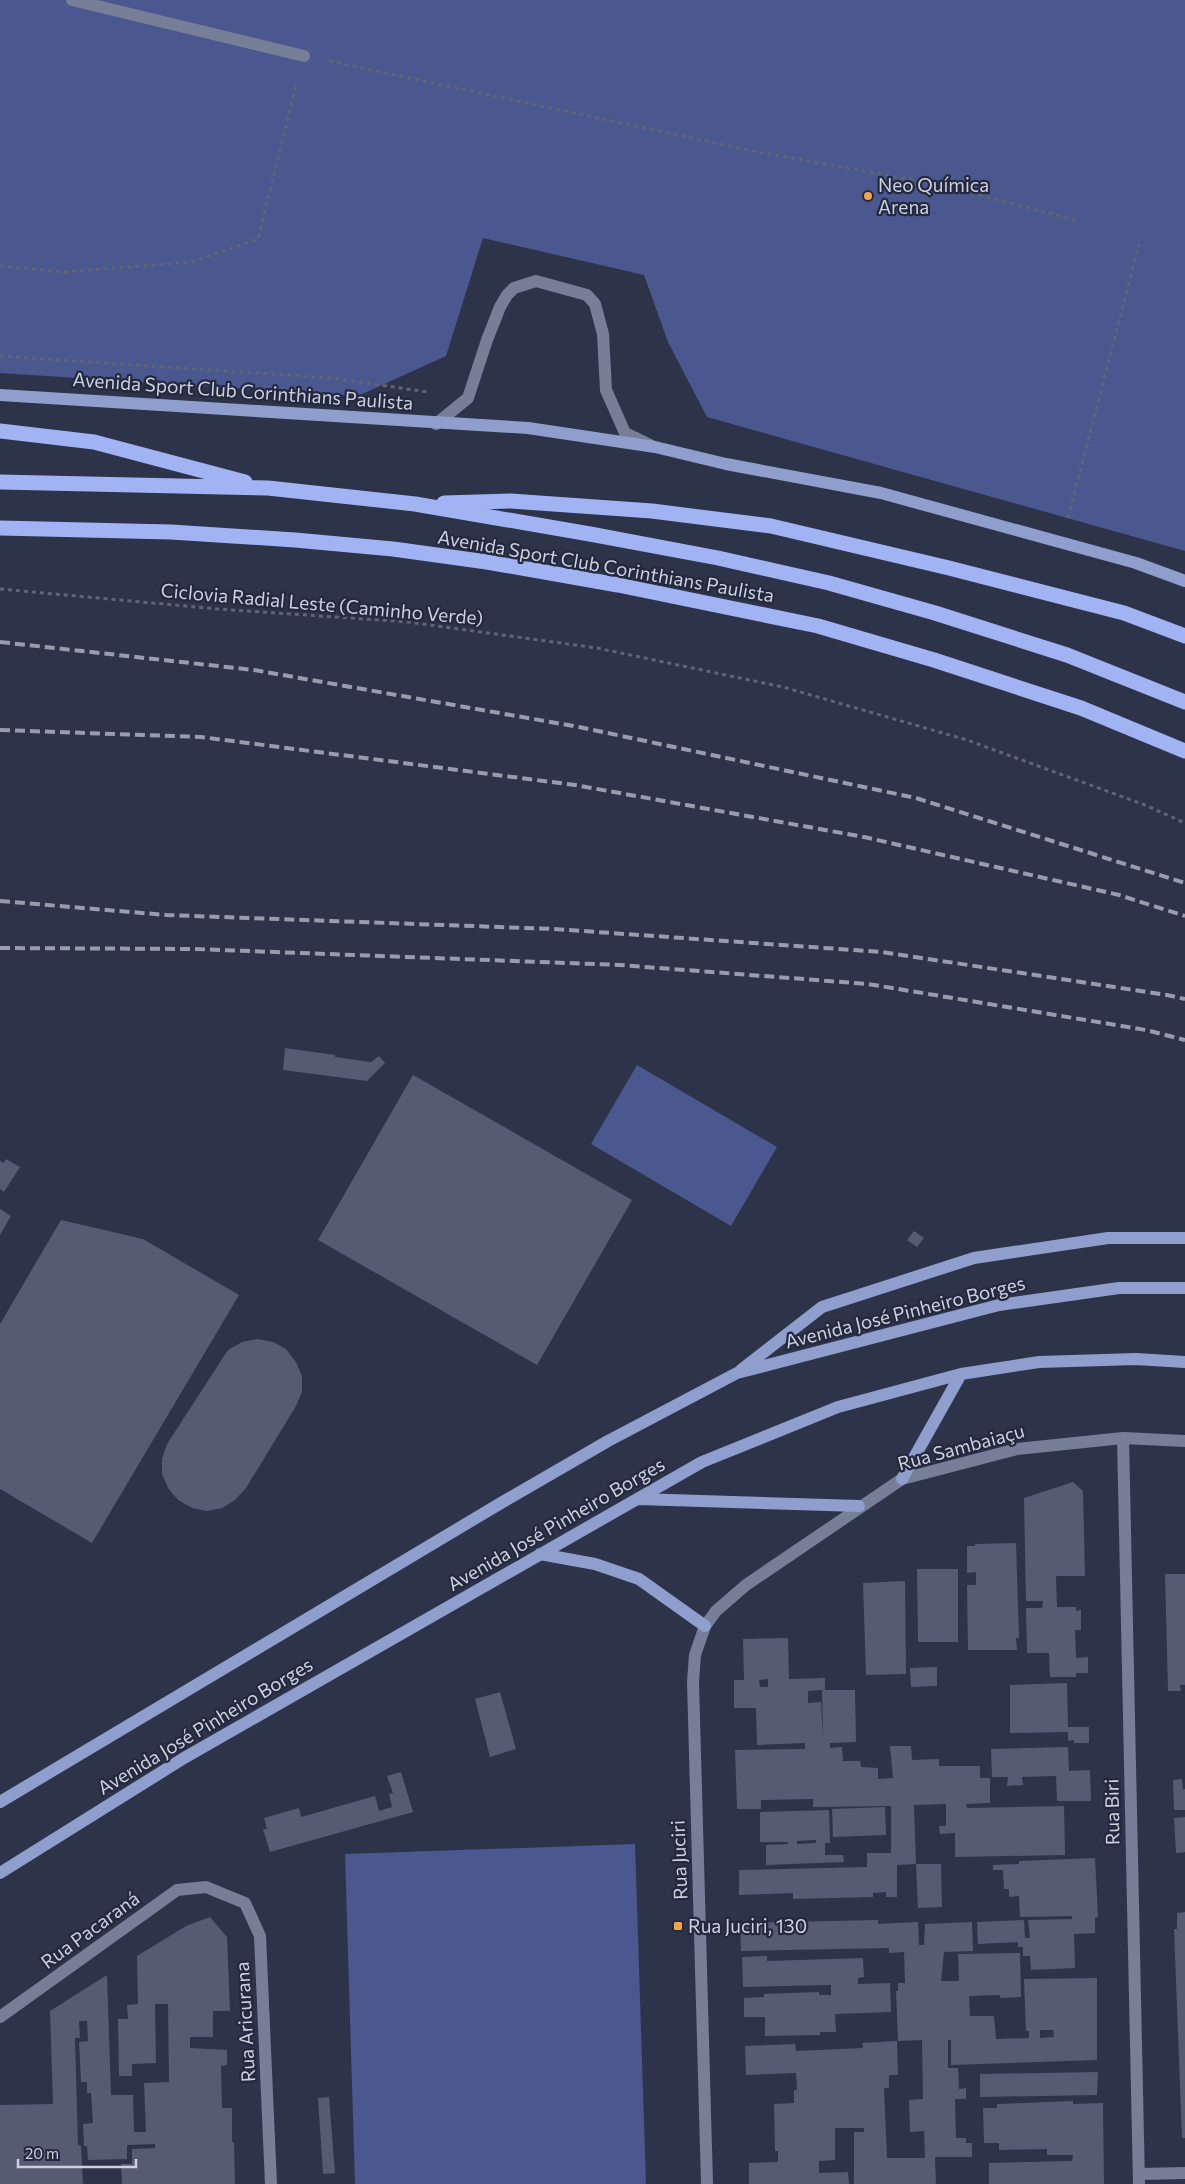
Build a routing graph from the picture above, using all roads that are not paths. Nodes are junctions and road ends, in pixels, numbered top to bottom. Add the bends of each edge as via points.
1 (72, 0) edge
2 (304, 56) road end
3 (0, 395) edge
4 (436, 424) junction
5 (0, 431) edge
6 (655, 447) junction
7 (0, 482) edge
8 (268, 488) junction
9 (415, 504) junction
10 (0, 528) edge
11 (1185, 581) edge
12 (1185, 636) edge
13 (1185, 702) edge
14 (1185, 751) edge
15 (1185, 1238) edge
16 (1185, 1288) edge
17 (1185, 1362) edge
18 (737, 1373) junction
19 (961, 1374) junction
20 (1123, 1438) junction
21 (1185, 1441) edge
22 (902, 1479) junction
23 (638, 1500) junction
24 (859, 1506) junction
25 (540, 1554) junction
26 (705, 1626) junction
27 (0, 1802) edge
28 (0, 1873) edge
29 (206, 1887) joint
30 (0, 2017) edge
31 (1185, 2173) edge
32 (1139, 2179) edge
33 (271, 2184) edge
34 (708, 2184) edge

1 - 2 street
3 - 4 main road, Avenida Sport Club Corinthians Paulista
4 - 6 main road, Avenida Sport Club Corinthians Paulista via 528,428
4 - 6 street via 468,398 490,332 507,295 514,288 536,281 587,296 595,304 603,334 606,390 625,432
5 - 8 highway via 94,442
6 - 11 main road, Avenida Sport Club Corinthians Paulista via 881,493 1136,563
7 - 8 highway, Avenida Sport Club Corinthians Paulista
8 - 9 highway, Avenida Sport Club Corinthians Paulista
9 - 12 highway via 511,501 652,511 771,526 1124,612
9 - 13 highway, Avenida Sport Club Corinthians Paulista via 718,558 829,582 1067,655
10 - 14 highway, Avenida Sport Club Corinthians Paulista via 171,532 393,549 627,586 818,626 1081,708
15 - 18 main road via 1108,1238 974,1258 822,1307
16 - 18 main road, Avenida José Pinheiro Borges via 1119,1288 1000,1305
17 - 19 main road, Avenida José Pinheiro Borges via 1136,1359 1039,1362
18 - 27 main road, Avenida José Pinheiro Borges via 684,1399 557,1471
19 - 22 main road
19 - 23 main road, Avenida José Pinheiro Borges via 838,1407 702,1462
20 - 21 street, Rua Sambaiaçu
20 - 22 street, Rua Sambaiaçu via 1017,1449
20 - 32 street, Rua Biri
22 - 24 street, Rua Sambaiaçu
23 - 24 main road
23 - 25 main road, Avenida José Pinheiro Borges
24 - 26 street, Rua Sambaiaçu via 746,1584 716,1611
25 - 26 main road via 595,1564 639,1579
25 - 28 main road, Avenida José Pinheiro Borges via 184,1758
26 - 34 street, Rua Juciri via 695,1655 693,1682
29 - 30 street, Rua Pacaraná via 177,1890
29 - 33 street, Rua Aricurana via 245,1903 260,1936
31 - 32 street

